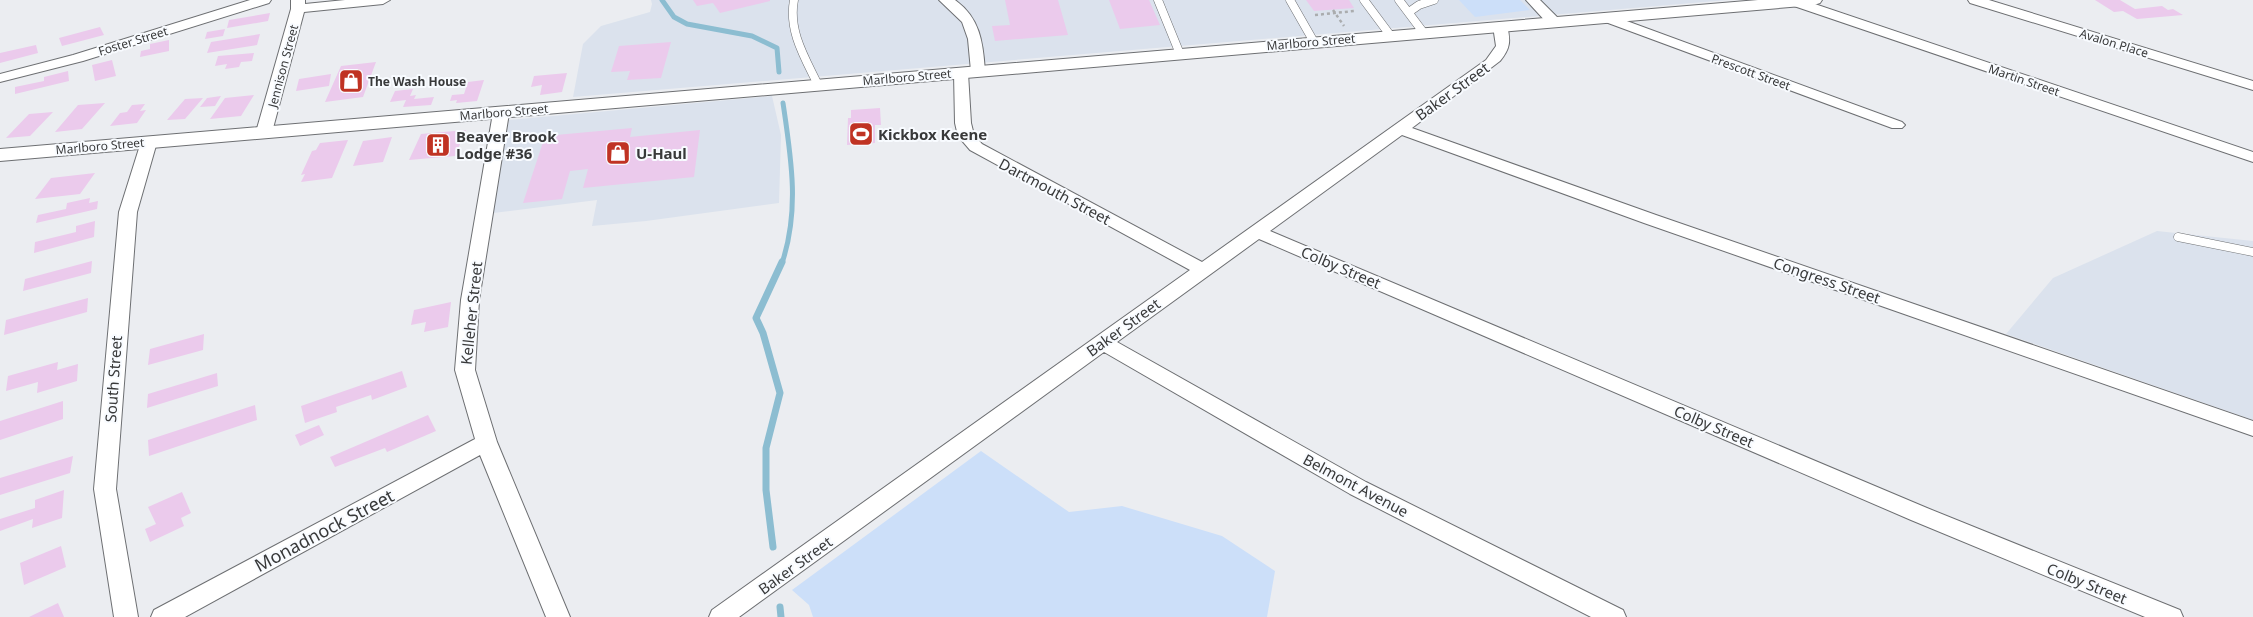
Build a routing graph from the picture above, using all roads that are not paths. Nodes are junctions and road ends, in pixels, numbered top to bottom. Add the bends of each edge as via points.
1 (264, 0) edge
2 (383, 0) edge
3 (794, 0) edge
4 (946, 0) edge
5 (1158, 0) edge
6 (1290, 0) edge
7 (1364, 0) edge
8 (1400, 0) edge
9 (1434, 0) edge
10 (1533, 0) edge
11 (1814, 0) edge
12 (1975, 0) edge
13 (1796, 2) junction
14 (298, 5) edge
15 (1409, 12) junction
16 (1605, 17) junction
17 (1553, 21) junction
18 (1500, 26) junction
19 (1423, 32) junction
20 (1390, 35) junction
21 (1314, 42) junction
22 (1180, 54) junction
23 (969, 72) junction
24 (0, 78) edge
25 (818, 85) junction
26 (2253, 86) edge
27 (501, 112) junction
28 (1897, 125) dead end
29 (1400, 129) junction
30 (264, 132) junction
31 (149, 142) junction
32 (0, 155) edge
33 (2253, 157) edge
34 (1258, 232) junction
35 (2178, 237) dead end
36 (2253, 252) edge
37 (1203, 270) junction
38 (1102, 342) junction
39 (2253, 429) edge
40 (486, 442) junction
41 (126, 617) edge
42 (163, 617) edge
43 (558, 617) edge
44 (721, 617) edge
45 (1614, 617) edge
46 (2171, 617) edge

1 - 24 street, Foster Street via 78,58
2 - 14 street
3 - 25 lane via 790,15
4 - 23 street, Dartmouth Street via 965,14 970,22 976,47
5 - 22 lane
6 - 21 lane
7 - 20 lane
8 - 15 lane
9 - 15 lane
10 - 17 street
11 - 13 street, Marlboro Street
12 - 26 street, Avalon Place
13 - 16 street, Marlboro Street
13 - 33 street, Martin Street
14 - 30 street, Jennison Street
15 - 19 lane
16 - 17 street, Marlboro Street
16 - 28 street, Prescott Street
17 - 18 street, Marlboro Street
18 - 19 street, Marlboro Street
18 - 29 street, Baker Street via 1504,40 1502,51 1491,63
19 - 20 street, Marlboro Street
20 - 21 street, Marlboro Street
21 - 22 street, Marlboro Street
22 - 23 street, Marlboro Street
23 - 25 street, Marlboro Street
23 - 37 street, Dartmouth Street via 963,124 966,136 976,147
25 - 27 street, Marlboro Street
27 - 30 street, Marlboro Street
27 - 40 street, Kelleher Street via 470,300 464,370
29 - 34 street, Baker Street
29 - 39 street, Congress Street
30 - 31 street, Marlboro Street
31 - 32 street, Marlboro Street
31 - 41 street, South Street via 128,212 104,489
34 - 37 street, Baker Street
34 - 46 street, Colby Street via 1919,514
35 - 36 lane
37 - 38 street, Baker Street
38 - 44 street, Baker Street
38 - 45 street, Belmont Avenue via 1358,488
40 - 42 street, Monadnock Street
40 - 43 street, Kelleher Street

